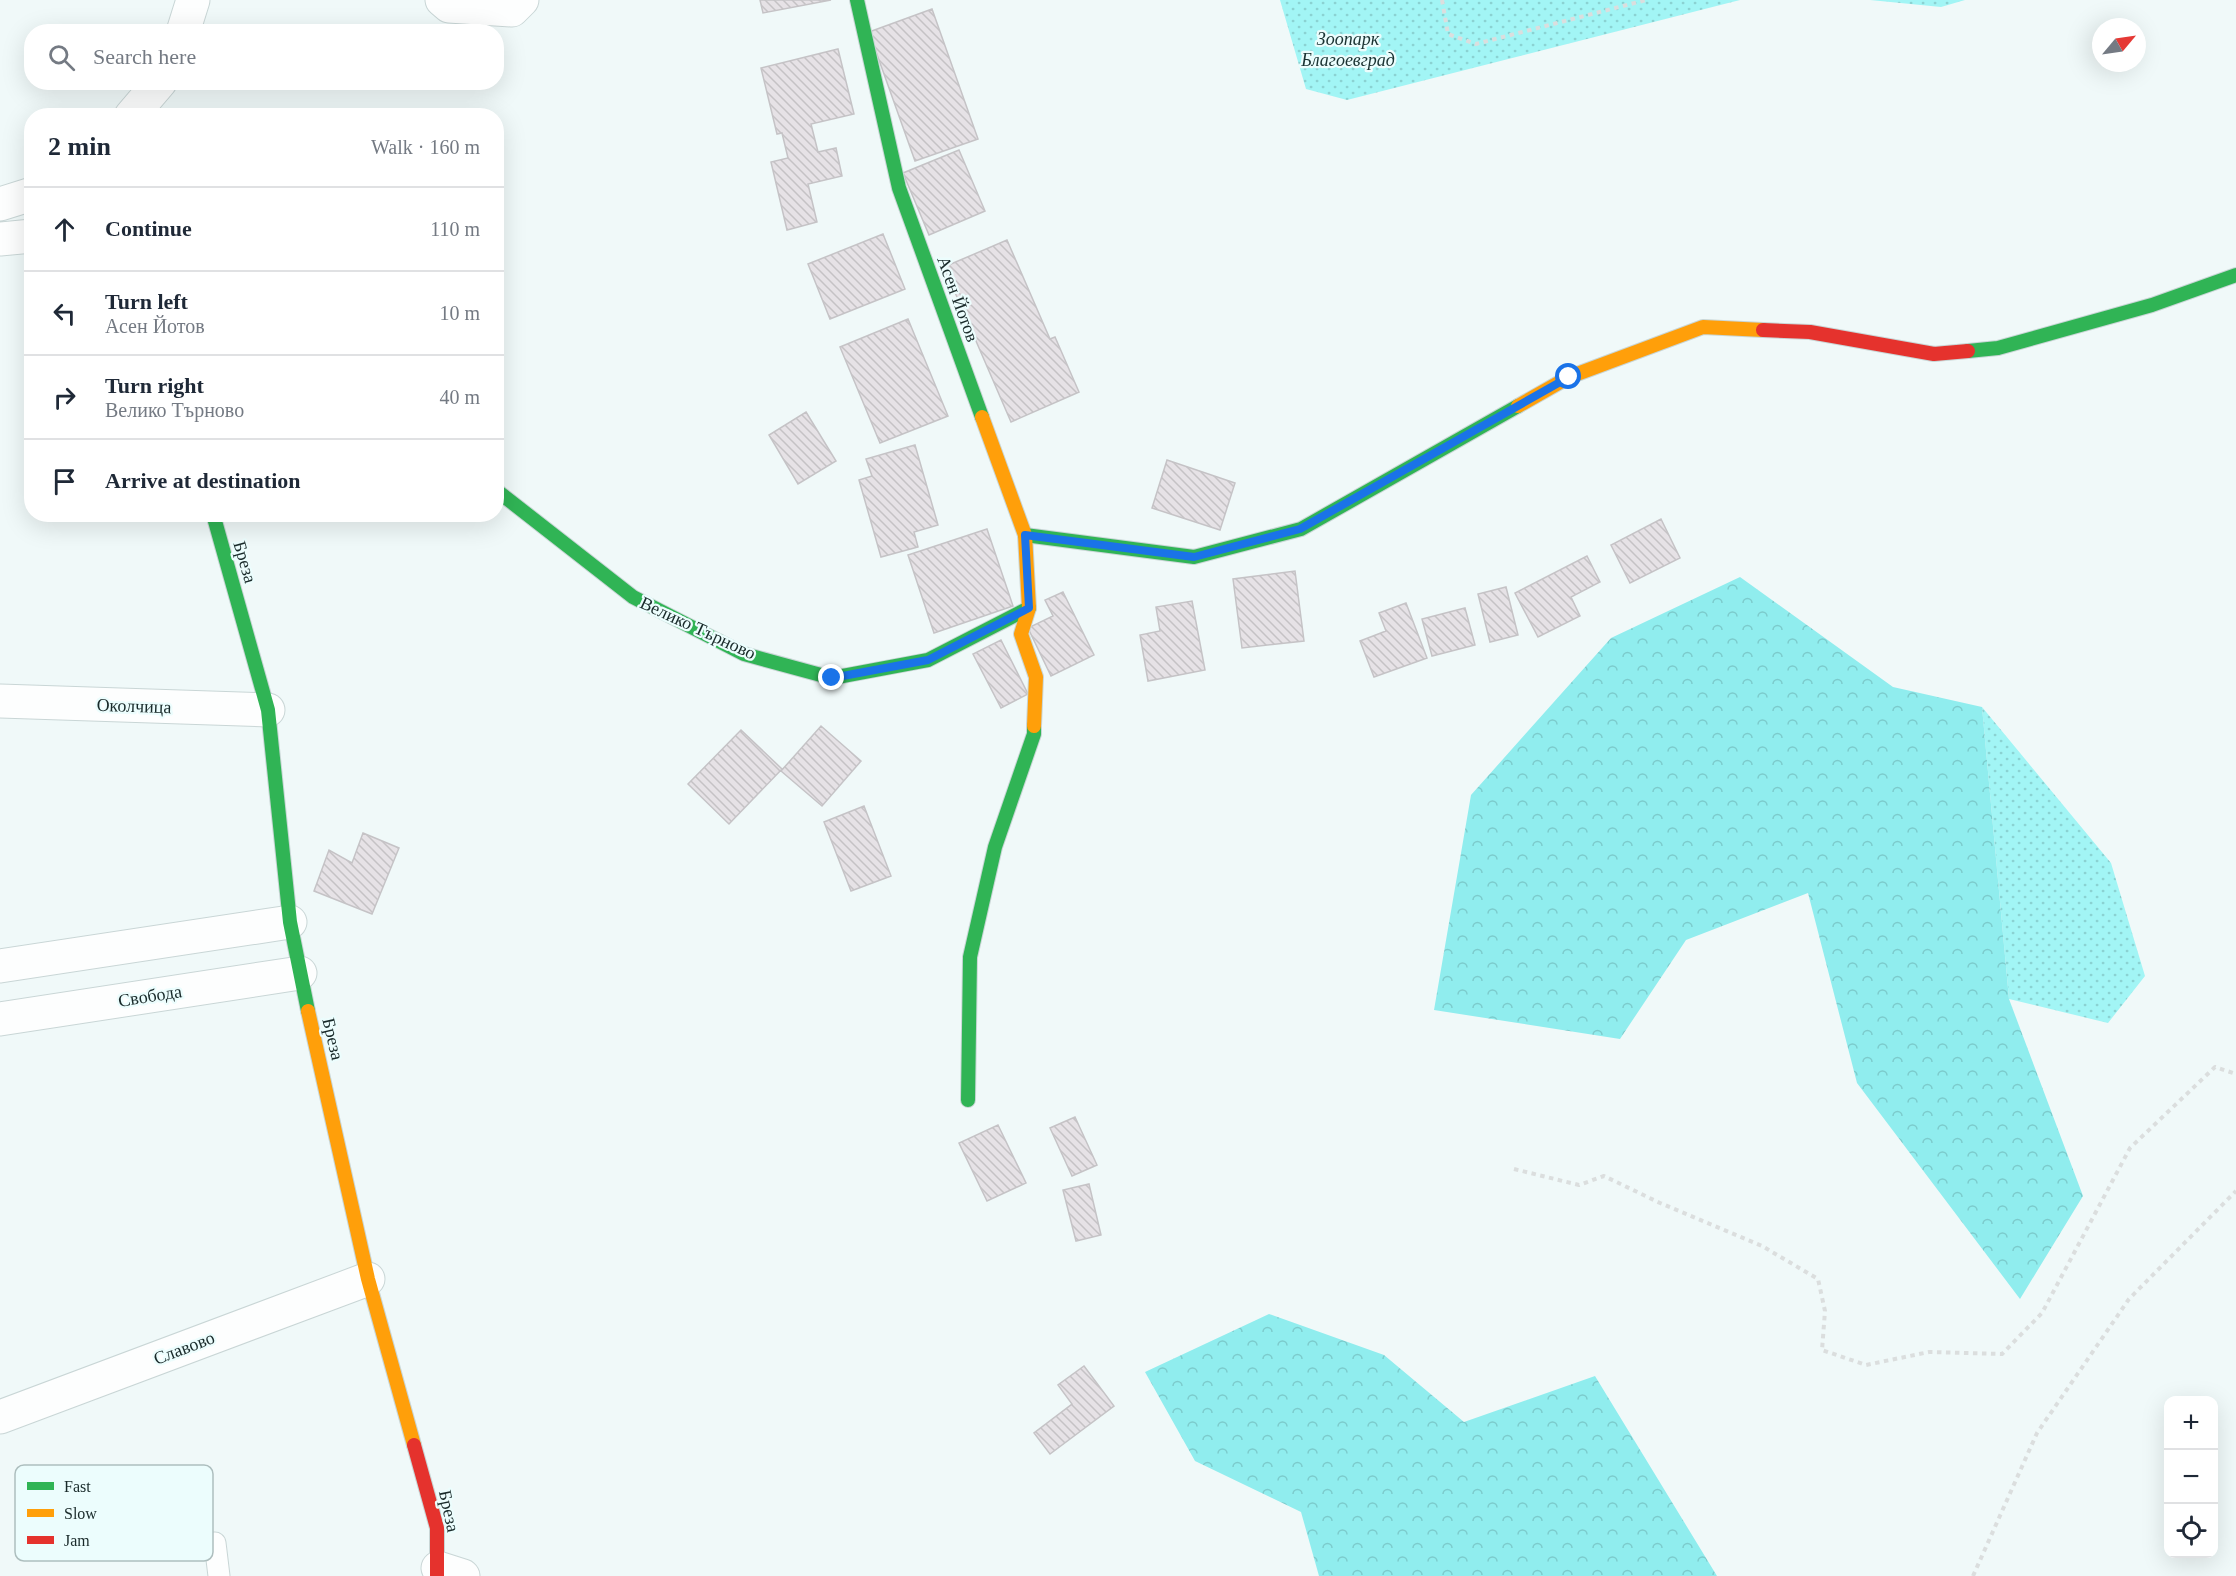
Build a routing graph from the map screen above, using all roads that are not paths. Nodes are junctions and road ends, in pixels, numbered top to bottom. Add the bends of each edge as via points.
1 (194, 0) edge
2 (442, 0) edge
3 (522, 0) edge
4 (857, 0) edge
5 (186, 24) edge
6 (153, 90) edge
7 (138, 108) edge
8 (24, 196) edge
9 (0, 204) edge
10 (24, 237) edge
11 (0, 239) edge
12 (2236, 275) edge
13 (504, 496) edge
14 (215, 522) edge
15 (1025, 535) junction
16 (1029, 608) junction
17 (0, 701) edge
18 (268, 710) junction
19 (290, 922) junction
20 (0, 966) edge
21 (300, 973) junction
22 (0, 1019) edge
23 (968, 1100) dead end
24 (368, 1279) junction
25 (0, 1417) edge
26 (215, 1543) dead end
27 (446, 1573) edge
28 (219, 1576) edge

1 - 5 street
2 - 3 street via 448,6 512,10
4 - 15 street, Асен Йотов via 899,188
6 - 7 street
8 - 9 street
10 - 11 street
12 - 15 street via 2152,305 1998,348 1934,354 1810,332 1703,327 1569,377 1300,529 1194,557
13 - 16 street, Велико Търново via 633,597 744,654 832,678 928,660
14 - 18 street, Бреза
15 - 16 street, Асен Йотов
16 - 23 street, Асен Йотов via 1021,634 1036,677 1034,734 995,847 970,957
17 - 18 street, Околчица
18 - 19 street, Бреза
19 - 20 street
19 - 21 street, Бреза
21 - 22 street, Свобода
21 - 24 street, Бреза
24 - 25 street, Славово
24 - 27 street, Бреза
26 - 28 lane

